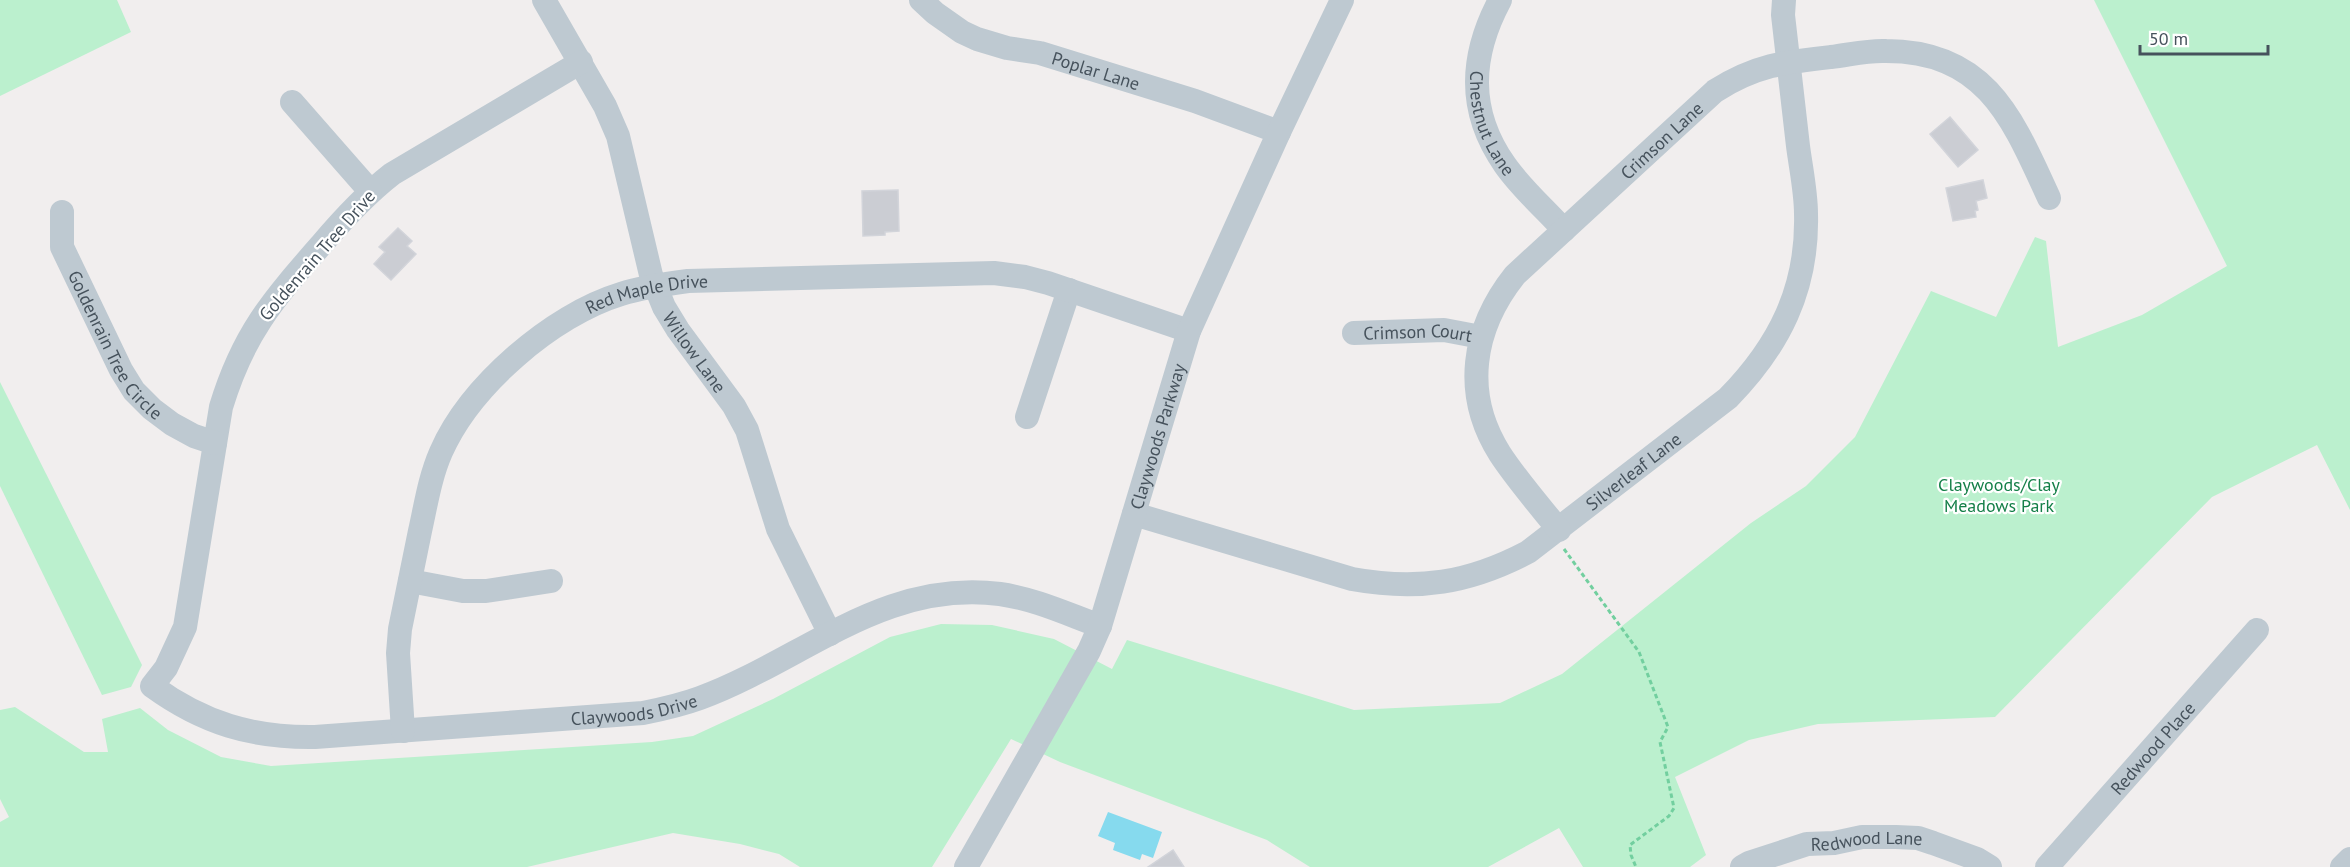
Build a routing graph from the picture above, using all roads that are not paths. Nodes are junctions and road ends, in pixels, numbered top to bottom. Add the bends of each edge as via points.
1 (544, 0) edge
2 (921, 0) edge
3 (1342, 0) edge
4 (1500, 0) edge
5 (1784, 0) edge
6 (581, 62) junction
7 (1789, 62) junction
8 (292, 102) dead end
9 (1279, 132) junction
10 (370, 191) junction
11 (2049, 198) dead end
12 (62, 212) dead end
13 (1564, 230) junction
14 (654, 285) junction
15 (1069, 290) junction
16 (1189, 331) junction
17 (1354, 333) dead end
18 (1481, 338) junction
19 (1027, 417) dead end
20 (215, 442) junction
21 (1134, 514) junction
22 (1559, 530) junction
23 (410, 581) junction
24 (550, 581) dead end
25 (1100, 626) junction
26 (2257, 630) dead end
27 (830, 634) junction
28 (152, 686) joint
29 (403, 731) junction
30 (2350, 859) edge
31 (966, 867) edge
32 (1742, 867) edge
33 (1990, 867) edge
34 (2048, 867) edge
35 (2342, 867) edge

1 - 6 street, Willow Lane
2 - 9 street, Poplar Lane via 953,26 977,39 1040,53
3 - 9 street, Claywoods Parkway
4 - 13 street, Chestnut Lane via 1479,49 1477,86 1482,120 1506,167
5 - 7 street, Silverleaf Lane
6 - 10 street, Goldenrain Tree Drive via 392,174
6 - 14 street, Willow Lane via 618,136
7 - 11 street, Crimson Lane via 1884,50 1917,54 1954,66 1998,100
7 - 13 street, Crimson Lane via 1761,67 1715,91
7 - 22 street, Silverleaf Lane via 1806,221 1803,265 1784,324 1751,375 1728,398
8 - 10 street
9 - 16 street, Claywoods Parkway
10 - 20 street, Goldenrain Tree Drive via 282,290 246,340 221,407
12 - 20 street, Goldenrain Tree Circle via 62,247 134,391 171,424
13 - 18 street, Crimson Lane via 1501,293
14 - 15 street, Red Maple Drive via 994,273
14 - 23 street, Red Maple Drive via 598,303 557,325 473,400 456,423 434,472
14 - 27 street, Willow Lane via 678,330 747,430 778,530
15 - 16 street, Red Maple Drive
15 - 19 street
16 - 21 street, Claywoods Parkway
17 - 18 street, Crimson Court via 1444,330
18 - 22 street, Crimson Lane via 1477,388 1488,432 1500,454
20 - 28 street, Goldenrain Tree Drive via 185,627 166,668
21 - 22 street, Silverleaf Lane via 1352,579 1412,586 1444,583 1503,565
21 - 25 street, Claywoods Parkway
23 - 24 street via 463,591
23 - 29 street, Red Maple Drive via 398,653
25 - 27 street, Claywoods Drive via 1029,600 973,592 912,599
25 - 31 street, Claywoods Parkway
26 - 34 street, Redwood Place
27 - 29 street, Claywoods Drive via 720,690 675,707 643,713
28 - 29 street, Claywoods Drive via 198,715 256,734 289,738
30 - 35 street
32 - 33 street, Redwood Lane via 1807,844 1862,837 1918,838

